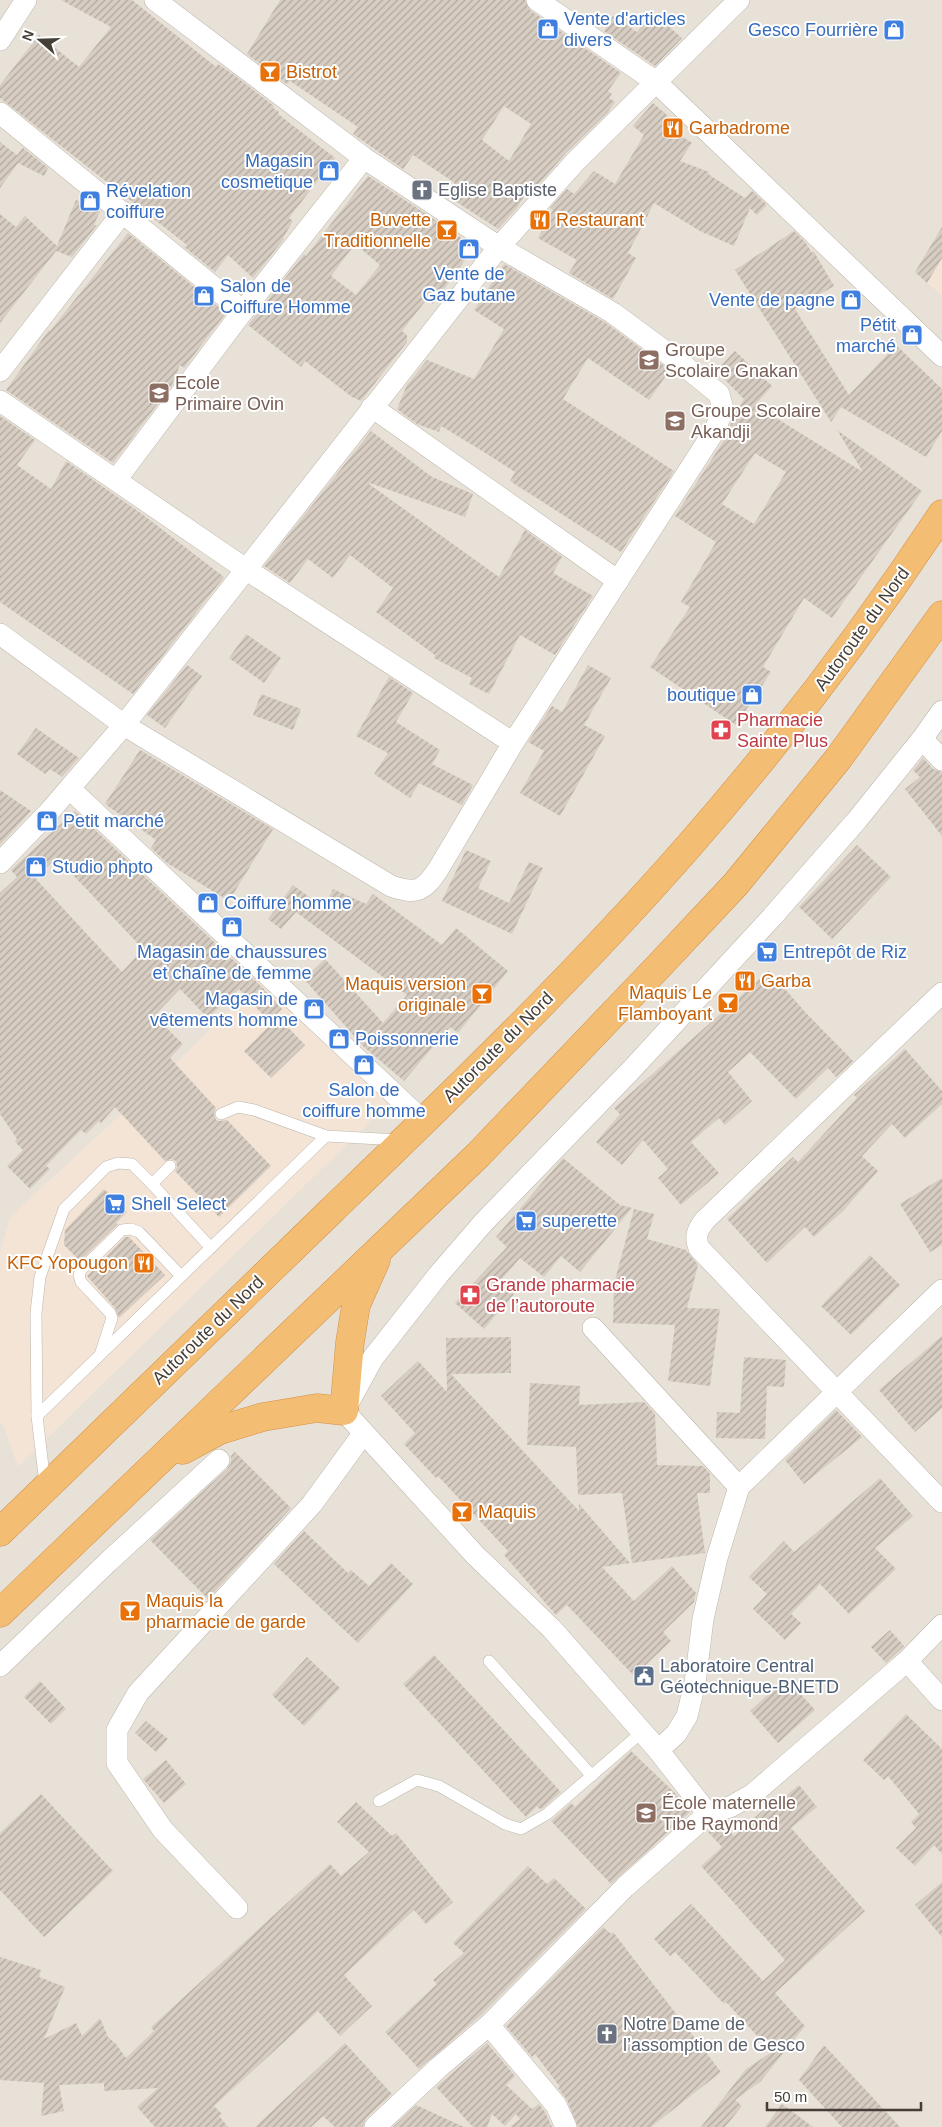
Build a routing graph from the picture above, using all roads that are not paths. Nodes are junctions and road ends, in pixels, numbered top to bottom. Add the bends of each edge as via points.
1 (26, 0) edge
2 (155, 0) edge
3 (537, 0) edge
4 (739, 0) edge
5 (0, 40) edge
6 (656, 82) junction
7 (0, 113) edge
8 (364, 158) junction
9 (123, 212) junction
10 (499, 247) junction
11 (242, 311) junction
12 (942, 356) edge
13 (0, 371) edge
14 (0, 400) edge
15 (372, 407) junction
16 (116, 480) junction
17 (942, 514) edge
18 (247, 570) junction
19 (618, 582) junction
20 (942, 615) edge
21 (0, 634) edge
22 (942, 710) edge
23 (124, 726) junction
24 (922, 739) junction
25 (513, 744) junction
26 (942, 760) edge
27 (70, 788) junction
28 (0, 863) edge
29 (942, 993) edge
30 (222, 1114) dead end
31 (423, 1121) junction
32 (326, 1136) junction
33 (404, 1140) junction
34 (170, 1166) dead end
35 (152, 1184) junction
36 (382, 1247) junction
37 (211, 1248) junction
38 (181, 1276) junction
39 (942, 1290) edge
40 (592, 1328) dead end
41 (100, 1354) junction
42 (835, 1393) junction
43 (344, 1411) junction
44 (36, 1416) junction
45 (363, 1434) junction
46 (219, 1460) dead end
47 (155, 1464) junction
48 (739, 1487) junction
49 (45, 1488) junction
50 (942, 1502) edge
51 (0, 1532) edge
52 (0, 1613) edge
53 (942, 1625) edge
54 (489, 1661) dead end
55 (906, 1661) junction
56 (0, 1666) edge
57 (942, 1700) edge
58 (642, 1732) junction
59 (658, 1750) junction
60 (592, 1776) junction
61 (379, 1801) dead end
62 (708, 1814) junction
63 (237, 1908) dead end
64 (489, 2025) junction
65 (375, 2127) edge
66 (566, 2127) edge

1 - 5 street
2 - 8 street
3 - 6 street
4 - 6 street
6 - 10 street via 575,162
6 - 12 street
7 - 9 street
8 - 10 street
8 - 11 street
9 - 11 street
9 - 13 street
10 - 15 street
10 - 19 street via 613,313 682,364 722,400 723,409 715,430
11 - 16 street
14 - 16 street
15 - 18 street
15 - 19 street
16 - 18 street
17 - 31 highway, Autoroute du Nord via 890,594 786,730 687,848 552,992
18 - 23 street
18 - 25 street
19 - 25 street
20 - 36 highway via 838,759 735,885 478,1155
21 - 23 street
22 - 24 street
23 - 25 street via 391,886 407,892 417,891 431,881
23 - 27 street
24 - 26 street
24 - 43 street via 772,917 476,1230 373,1358
27 - 28 street
27 - 31 street
29 - 42 street via 705,1220 696,1234 699,1248
30 - 32 lane via 238,1107 254,1110
31 - 33 highway, Autoroute du Nord
32 - 33 lane
32 - 37 lane
33 - 49 highway, Autoroute du Nord
34 - 35 lane
35 - 37 lane
35 - 44 lane via 132,1164 118,1163 106,1167 64,1209 40,1277 36,1313
36 - 43 highway via 356,1305
36 - 47 highway
37 - 38 lane
38 - 41 lane
38 - 41 lane via 139,1232 122,1230 79,1275 81,1282 112,1318
39 - 42 street
40 - 48 street
41 - 44 lane
42 - 48 street
42 - 50 street
43 - 45 street
43 - 47 highway via 317,1408 262,1417 220,1430
44 - 49 lane
45 - 58 street via 474,1556 552,1629
45 - 63 street via 312,1504 138,1693 117,1730 117,1763 163,1830
46 - 56 street
47 - 52 highway
48 - 59 street via 717,1558 703,1619 688,1716 676,1734
49 - 51 highway, Autoroute du Nord
53 - 55 street
54 - 60 lane
55 - 57 street
55 - 62 street via 753,1794
58 - 59 street
58 - 60 lane
59 - 62 street
60 - 61 lane via 547,1814 521,1829 505,1824 439,1786 417,1780
62 - 64 street via 625,1887
64 - 65 street
64 - 66 street via 556,2105

